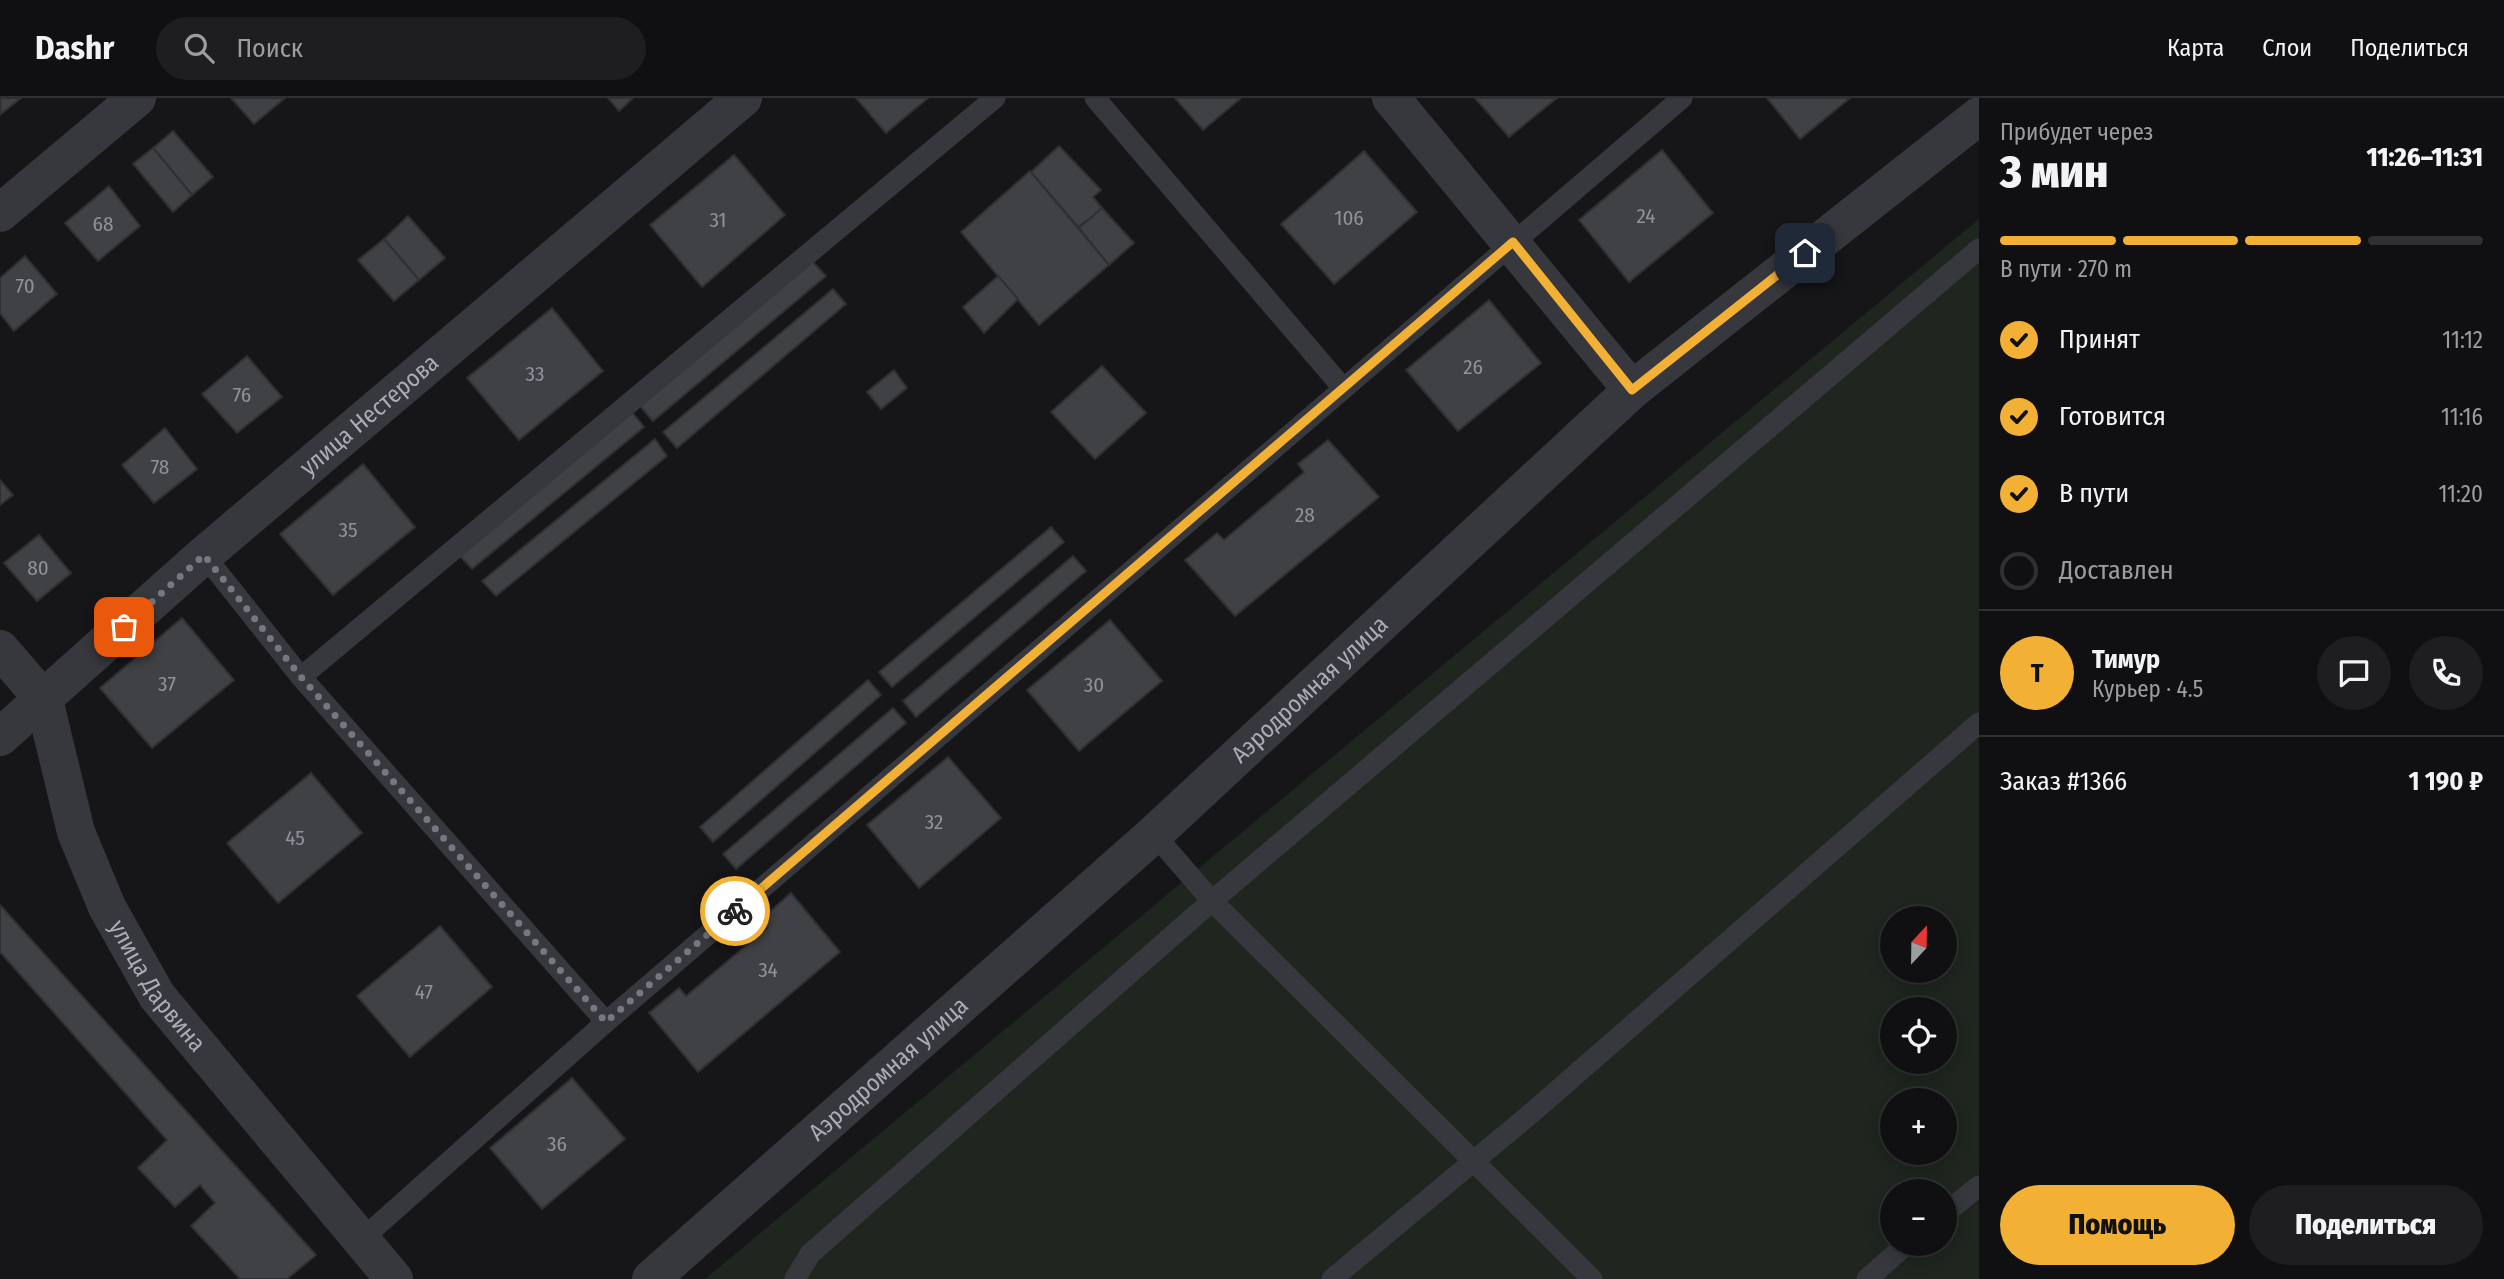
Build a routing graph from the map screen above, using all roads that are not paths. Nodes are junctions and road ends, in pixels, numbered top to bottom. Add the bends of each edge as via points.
1 (136, 98) edge
2 (743, 98) edge
3 (995, 98) edge
4 (1095, 98) edge
5 (1391, 98) edge
6 (1682, 98) edge
7 (1979, 116) edge
8 (0, 214) edge
9 (1513, 242) junction
10 (1979, 249) edge
11 (1343, 388) junction
12 (1632, 390) junction
13 (204, 555) junction
14 (0, 649) edge
15 (301, 677) junction
16 (44, 699) junction
17 (1979, 723) edge
18 (0, 737) edge
19 (1154, 834) junction
20 (1212, 901) junction
21 (606, 1022) junction
22 (1474, 1161) junction
23 (1979, 1186) edge
24 (1957, 1204) edge
25 (361, 1240) junction
26 (1894, 1256) edge
27 (394, 1279) edge
28 (651, 1279) edge
29 (795, 1279) edge
30 (1332, 1279) edge
31 (1592, 1279) edge
32 (1867, 1279) edge

1 - 8 street
2 - 13 street, улица Нестерова
3 - 15 lane
4 - 11 lane
5 - 9 street
6 - 9 lane
7 - 12 street, Аэродромная улица
9 - 11 lane
9 - 12 street
10 - 20 lane
11 - 21 lane
12 - 19 street, Аэродромная улица
13 - 15 lane
13 - 16 street, улица Нестерова
14 - 16 street, улица Дарвина
15 - 21 lane
16 - 18 street, улица Нестерова
16 - 25 street, улица Дарвина via 76,832 107,907 156,996
17 - 22 lane
19 - 20 lane
19 - 28 street, Аэродромная улица
20 - 22 lane
20 - 29 lane via 810,1254
21 - 25 lane
22 - 30 lane
22 - 31 lane
23 - 24 lane
25 - 27 street, улица Дарвина
26 - 32 lane

